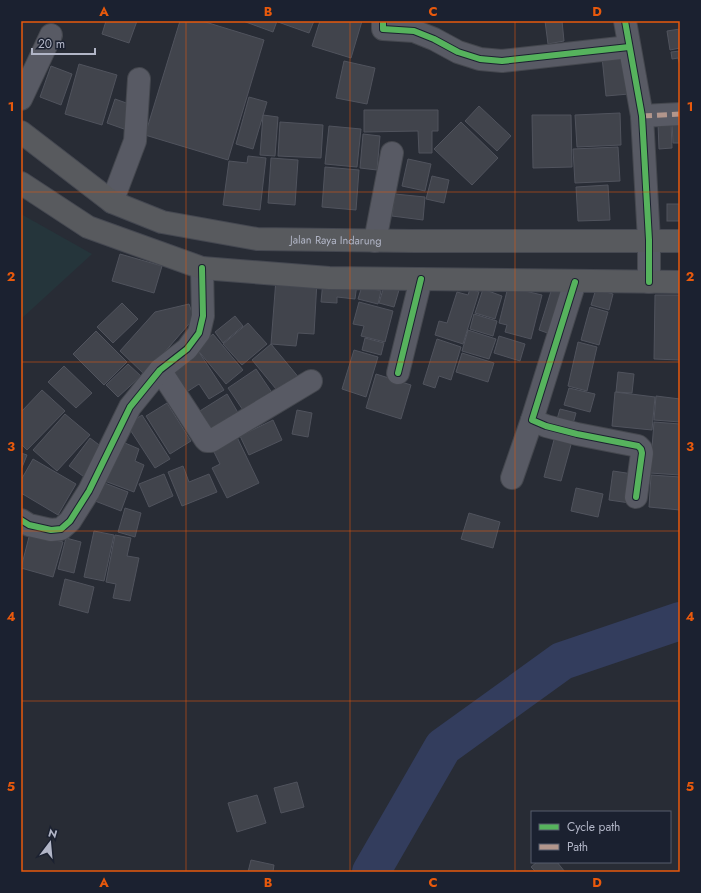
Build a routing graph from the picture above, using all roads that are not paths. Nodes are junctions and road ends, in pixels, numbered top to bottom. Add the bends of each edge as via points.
1 (383, 21) edge
2 (625, 21) edge
3 (51, 35) dead end
4 (629, 47) junction
5 (139, 79) dead end
6 (21, 99) edge
7 (680, 114) edge
8 (642, 116) junction
9 (21, 132) edge
10 (392, 153) dead end
11 (21, 183) edge
12 (112, 202) junction
13 (375, 240) junction
14 (649, 240) junction
15 (680, 241) edge
16 (202, 268) junction
17 (421, 279) junction
18 (575, 282) junction
19 (649, 282) junction
20 (680, 282) edge
21 (160, 370) junction
22 (398, 373) dead end
23 (311, 381) dead end
24 (532, 420) junction
25 (512, 478) dead end
26 (636, 497) dead end
27 (21, 520) edge

1 - 4 street via 383,29 414,31 434,38 458,52 480,59 502,61
2 - 4 street
3 - 6 street
4 - 8 street
5 - 12 street via 135,141
7 - 8 street
8 - 14 street
9 - 12 highway, Jalan Raya Indarung
10 - 13 street
11 - 16 highway via 88,227
12 - 13 highway, Jalan Raya Indarung via 162,222 257,239
13 - 14 highway, Jalan Raya Indarung
14 - 15 highway, Jalan Raya Indarung
14 - 19 street
16 - 17 highway via 329,278
16 - 21 street via 203,316 199,333 187,349
17 - 18 highway
17 - 22 street
18 - 19 highway
18 - 24 street
19 - 20 highway
21 - 23 street via 207,441
21 - 27 street via 130,407 89,490 70,521 61,529 51,530 29,525
24 - 25 street
24 - 26 street via 577,434 638,446 642,453

